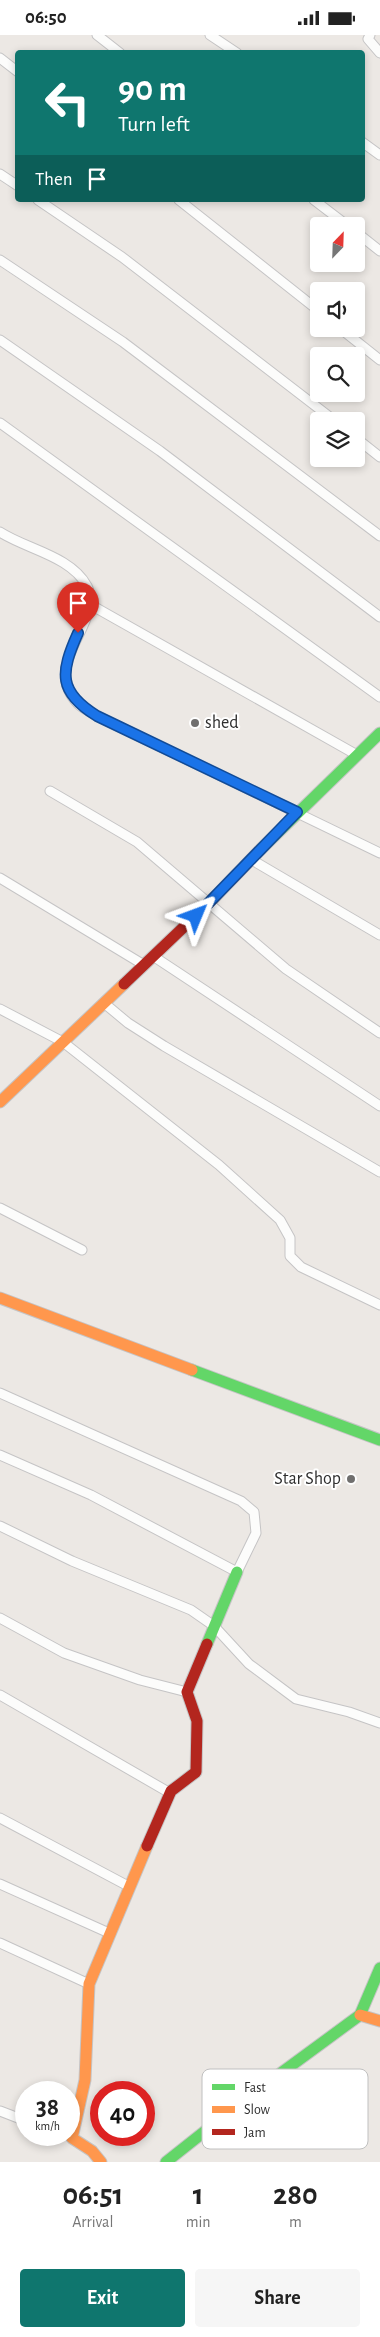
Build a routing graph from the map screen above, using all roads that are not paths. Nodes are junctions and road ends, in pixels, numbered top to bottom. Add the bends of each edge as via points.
1 (97, 35) edge
2 (210, 35) edge
3 (367, 36) edge
4 (116, 50) edge
5 (232, 50) edge
6 (380, 53) edge
7 (0, 58) edge
8 (15, 70) edge
9 (365, 144) edge
10 (380, 155) edge
11 (0, 174) edge
12 (15, 184) edge
13 (41, 202) edge
14 (182, 202) edge
15 (317, 202) edge
16 (336, 217) edge
17 (365, 239) edge
18 (380, 251) edge
19 (0, 260) edge
20 (310, 304) edge
21 (351, 337) edge
22 (0, 340) edge
23 (380, 360) edge
24 (323, 412) edge
25 (0, 423) edge
26 (365, 446) edge
27 (380, 457) edge
28 (0, 532) edge
29 (380, 536) edge
30 (91, 605) junction
31 (380, 617) edge
32 (380, 697) edge
33 (378, 737) edge
34 (357, 755) junction
35 (50, 791) dead end
36 (297, 812) junction
37 (380, 853) edge
38 (252, 859) junction
39 (0, 878) edge
40 (210, 902) junction
41 (380, 935) edge
42 (154, 956) junction
43 (144, 965) junction
44 (104, 1003) junction
45 (0, 1009) edge
46 (380, 1033) edge
47 (63, 1042) junction
48 (0, 1102) edge
49 (380, 1106) edge
50 (380, 1172) edge
51 (0, 1208) edge
52 (82, 1250) dead end
53 (0, 1298) edge
54 (380, 1305) edge
55 (0, 1393) edge
56 (380, 1440) edge
57 (0, 1455) edge
58 (0, 1526) edge
59 (237, 1572) junction
60 (0, 1617) edge
61 (214, 1626) junction
62 (187, 1691) junction
63 (0, 1695) edge
64 (380, 1723) edge
65 (170, 1793) junction
66 (0, 1818) edge
67 (0, 1884) edge
68 (130, 1887) junction
69 (109, 1933) junction
70 (0, 1943) edge
71 (380, 1968) edge
72 (89, 1984) junction
73 (360, 2015) junction
74 (380, 2021) edge
75 (287, 2069) edge
76 (80, 2094) edge
77 (0, 2111) edge
78 (15, 2117) edge
79 (202, 2133) edge
80 (80, 2144) edge
81 (100, 2162) edge
82 (166, 2162) edge

1 - 4 street
2 - 5 street
3 - 6 street
7 - 8 street
9 - 10 street
11 - 12 street
13 - 24 street via 122,257
14 - 20 street
15 - 16 street
17 - 18 street
19 - 29 street via 123,343
21 - 23 street
22 - 31 street via 160,451
25 - 32 street
26 - 27 street
28 - 30 street via 16,543 59,559 74,571 87,586
30 - 34 street
30 - 36 street via 66,669 67,689 78,705
33 - 34 main road
34 - 36 main road
35 - 40 street via 137,842
36 - 37 street
36 - 38 main road
38 - 40 main road
38 - 41 street
39 - 43 street
40 - 42 main road
40 - 46 street via 286,969
42 - 43 main road
42 - 49 street
43 - 44 main road
44 - 47 main road
44 - 50 street via 164,1046
45 - 47 street
47 - 48 main road
47 - 54 street via 219,1165 280,1220 290,1238 290,1257 301,1267
51 - 52 street
53 - 56 main road
55 - 59 street via 241,1501 254,1513 256,1533
57 - 59 street via 91,1495
58 - 61 street via 72,1561 191,1610
59 - 61 main road
60 - 62 street via 64,1653 140,1680
61 - 62 main road
61 - 64 street via 249,1664 296,1699
62 - 65 main road via 194,1705 200,1739 196,1772
63 - 65 street
65 - 68 main road
66 - 68 street
67 - 69 street
68 - 69 main road
69 - 72 main road
70 - 72 street
71 - 73 main road
72 - 76 main road via 84,2080
73 - 74 main road
73 - 75 main road
77 - 78 street
79 - 82 main road
80 - 81 main road via 92,2151

